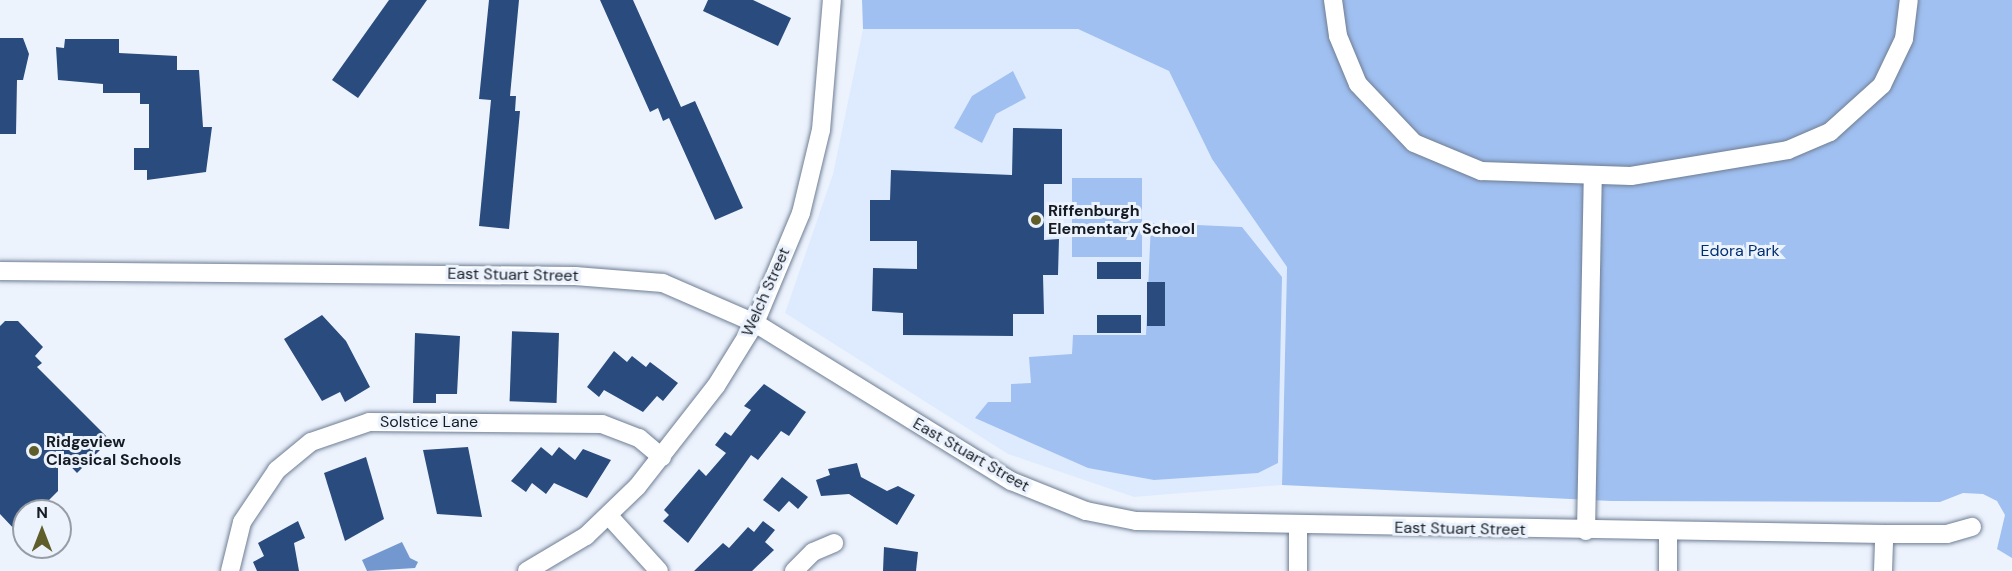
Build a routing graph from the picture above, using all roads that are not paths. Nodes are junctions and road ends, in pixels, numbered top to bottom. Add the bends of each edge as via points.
1 (832, 0) edge
2 (1333, 0) edge
3 (1909, 0) edge
4 (1593, 176) junction
5 (0, 271) edge
6 (755, 323) junction
7 (662, 457) junction
8 (609, 516) junction
9 (1298, 526) junction
10 (1972, 527) dead end
11 (1586, 531) junction
12 (1668, 531) junction
13 (1884, 534) junction
14 (834, 543) dead end
15 (230, 571) edge
16 (526, 571) edge
17 (658, 571) edge
18 (794, 571) edge
19 (1298, 571) edge
20 (1668, 571) edge
21 (1883, 571) edge

1 - 6 street, Welch Street via 820,130 801,213
2 - 4 street via 1338,36 1358,84 1414,143 1481,171
3 - 4 street via 1904,39 1882,85 1858,112 1825,135 1788,150 1631,176
4 - 11 street
5 - 6 street, East Stuart Street via 624,278 696,293
6 - 7 street, Welch Street
6 - 9 street, East Stuart Street via 1011,482 1049,498 1136,522
7 - 8 street, Welch Street
7 - 15 street, Solstice Lane via 639,438 602,424 369,422 311,442 277,470 242,522
8 - 16 street, Welch Street
8 - 17 street
9 - 11 street, East Stuart Street
9 - 19 street
10 - 13 street, East Stuart Street via 1947,534
11 - 12 street, East Stuart Street
12 - 13 street, East Stuart Street
12 - 20 street
13 - 21 street
14 - 18 street via 813,552

